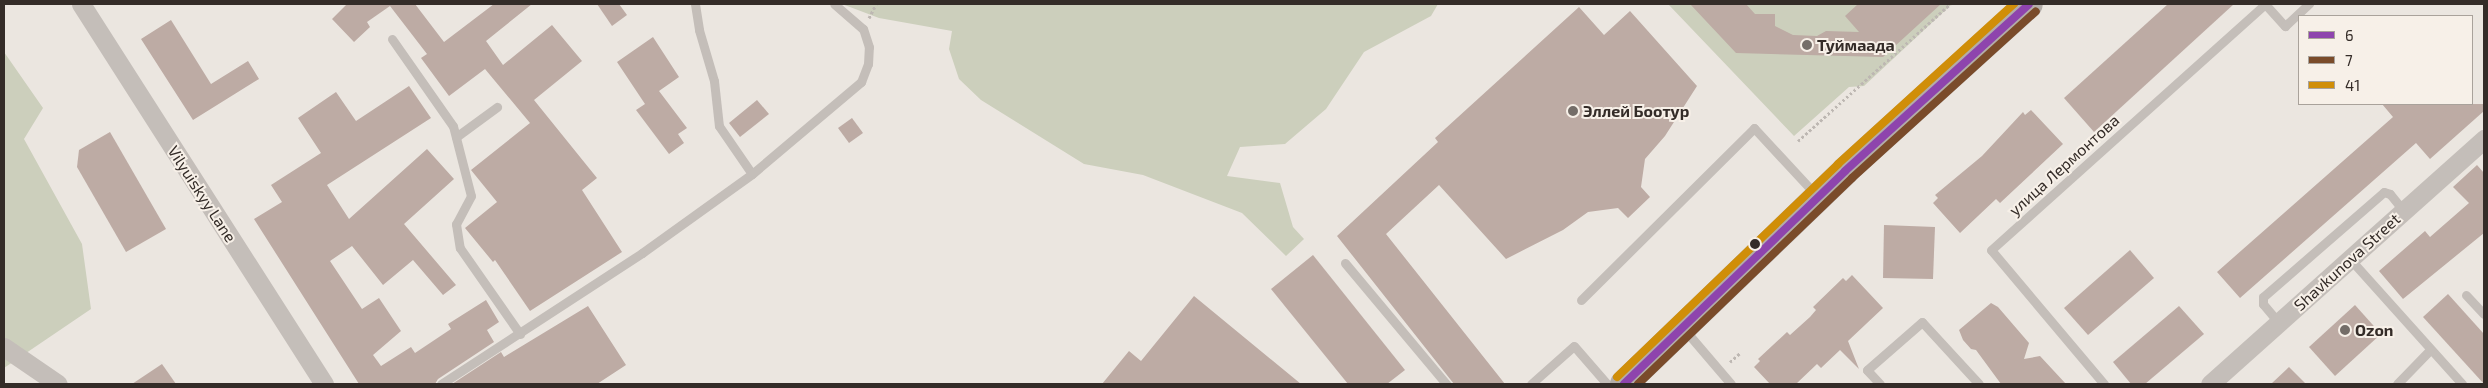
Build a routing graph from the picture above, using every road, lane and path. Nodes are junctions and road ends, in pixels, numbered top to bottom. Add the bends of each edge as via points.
1 (81, 4) edge
2 (695, 4) edge
3 (834, 4) edge
4 (1950, 4) edge
5 (2028, 4) edge
6 (2309, 4) edge
7 (392, 39) dead end
8 (497, 107) dead end
9 (456, 137) junction
10 (2484, 139) edge
11 (1798, 141) dead end
12 (752, 174) junction
13 (1818, 197) junction
14 (2404, 211) junction
15 (2350, 259) junction
16 (1345, 263) dead end
17 (2466, 295) dead end
18 (1581, 300) dead end
19 (2484, 314) edge
20 (2279, 323) junction
21 (1684, 328) junction
22 (520, 334) junction
23 (4, 347) edge
24 (2430, 350) junction
25 (58, 384) edge
26 (324, 384) edge
27 (441, 384) edge
28 (1446, 384) edge
29 (1531, 384) edge
30 (1607, 384) edge
31 (1624, 384) edge
32 (1731, 384) edge
33 (1880, 384) edge
34 (1979, 384) edge
35 (2104, 384) edge
36 (2210, 384) edge
37 (2397, 384) edge
38 (2462, 384) edge

1 - 26 street, Vilyuiskyy Lane
2 - 12 lane via 703,47 714,81 719,126
3 - 12 lane via 863,29 869,47 868,64 861,82
4 - 11 path
5 - 13 main road
6 - 35 lane, улица Лермонтова via 2285,26 2265,4 1991,250
7 - 9 lane via 453,126
8 - 9 lane
9 - 22 lane via 471,199 458,217 459,245
10 - 14 street, Shavkunova Street
12 - 22 lane via 642,253
13 - 18 lane via 1754,128
13 - 21 main road
14 - 15 street, Shavkunova Street
14 - 20 lane via 2390,194 2384,192 2264,297 2263,304
15 - 20 street, Shavkunova Street
15 - 24 lane
16 - 28 lane
17 - 19 lane
20 - 36 street, Shavkunova Street
21 - 31 main road
21 - 32 lane
22 - 27 lane
23 - 25 street
24 - 37 lane
24 - 38 lane
29 - 30 lane via 1574,346
33 - 34 lane via 1867,370 1922,322

